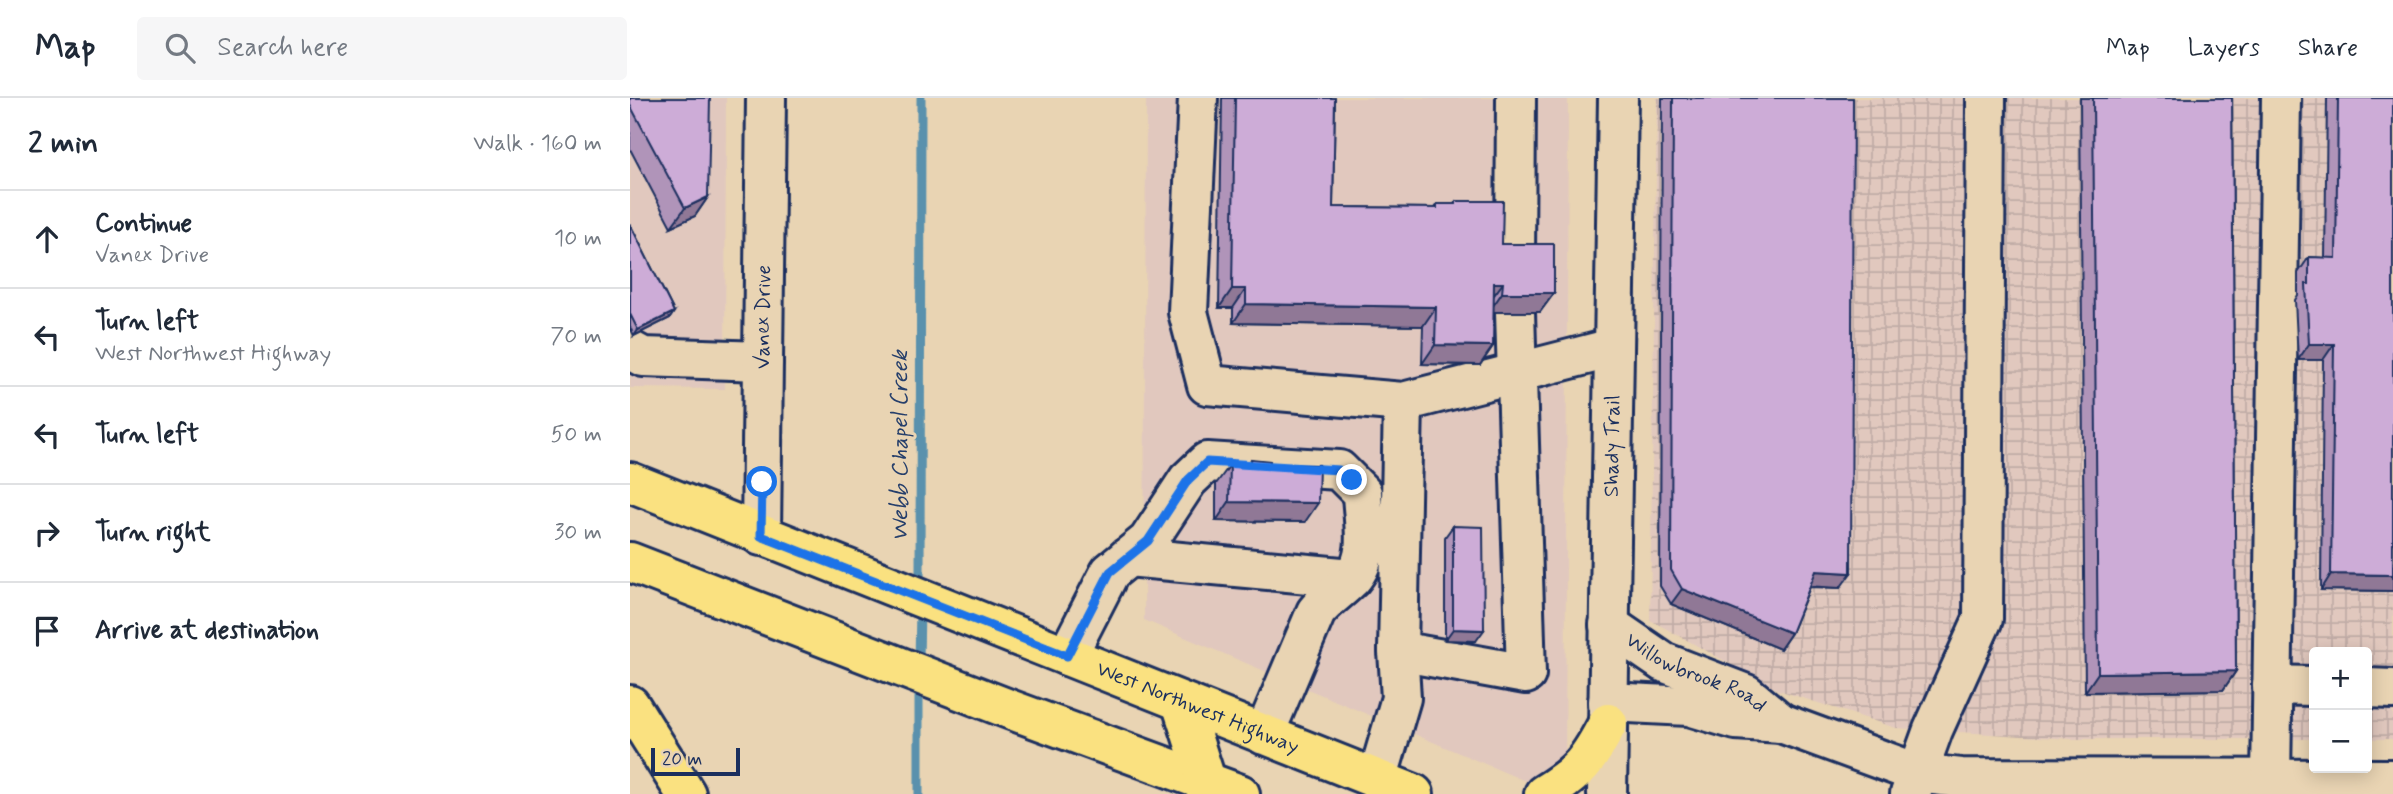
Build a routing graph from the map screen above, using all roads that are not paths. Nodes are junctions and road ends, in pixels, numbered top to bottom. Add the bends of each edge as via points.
1 (766, 98) edge
2 (1198, 98) edge
3 (1516, 98) edge
4 (1618, 98) edge
5 (1986, 98) edge
6 (2281, 98) edge
7 (1515, 263) edge
8 (1515, 312) edge
9 (1613, 348) junction
10 (630, 350) edge
11 (763, 361) junction
12 (1516, 372) junction
13 (1403, 402) junction
14 (630, 482) edge
15 (761, 536) junction
16 (1128, 556) junction
17 (630, 562) edge
18 (1352, 578) junction
19 (1609, 625) junction
20 (1398, 651) junction
21 (1067, 656) junction
22 (2272, 685) junction
23 (2309, 686) edge
24 (2372, 688) edge
25 (2393, 689) edge
26 (1181, 702) junction
27 (630, 705) edge
28 (1608, 713) junction
29 (1781, 723) junction
30 (1264, 735) junction
31 (2393, 779) edge
32 (1377, 780) junction
33 (1914, 784) edge
34 (2115, 786) edge
35 (2269, 786) edge
36 (1206, 787) edge
37 (686, 794) edge
38 (1240, 794) edge
39 (1414, 794) edge
40 (1544, 794) edge
41 (1607, 794) edge

1 - 11 street, Vanex Drive
2 - 13 street via 1188,312 1208,385
3 - 7 street
4 - 9 street, Shady Trail
5 - 33 street via 1983,619
6 - 22 street
8 - 12 street
9 - 12 street
9 - 19 street, Shady Trail
10 - 11 street via 643,357
11 - 15 street, Vanex Drive
12 - 13 street
12 - 20 street via 1526,674
13 - 20 street
14 - 15 main road, West Northwest Highway
15 - 21 main road, West Northwest Highway
16 - 18 street
16 - 18 street via 1148,541 1188,480 1207,462 1339,470 1362,493 1365,559
16 - 21 street via 1110,572
17 - 36 main road
18 - 30 street via 1316,612
19 - 28 street, Shady Trail
19 - 29 street, Willowbrook Road via 1663,662 1746,694
20 - 32 street via 1401,698
21 - 26 main road, West Northwest Highway
22 - 23 street
22 - 35 street
24 - 25 street
26 - 30 main road, West Northwest Highway
26 - 36 main road
27 - 37 main road
28 - 29 street, Willowbrook Road via 1689,706 1736,720
28 - 40 main road via 1588,761
28 - 41 street, Shady Trail
29 - 33 street, Willowbrook Road
30 - 32 main road, West Northwest Highway
31 - 35 street, Willowbrook Road
32 - 39 main road, West Northwest Highway
33 - 34 street, Willowbrook Road via 1961,778
34 - 35 street, Willowbrook Road
36 - 38 main road

